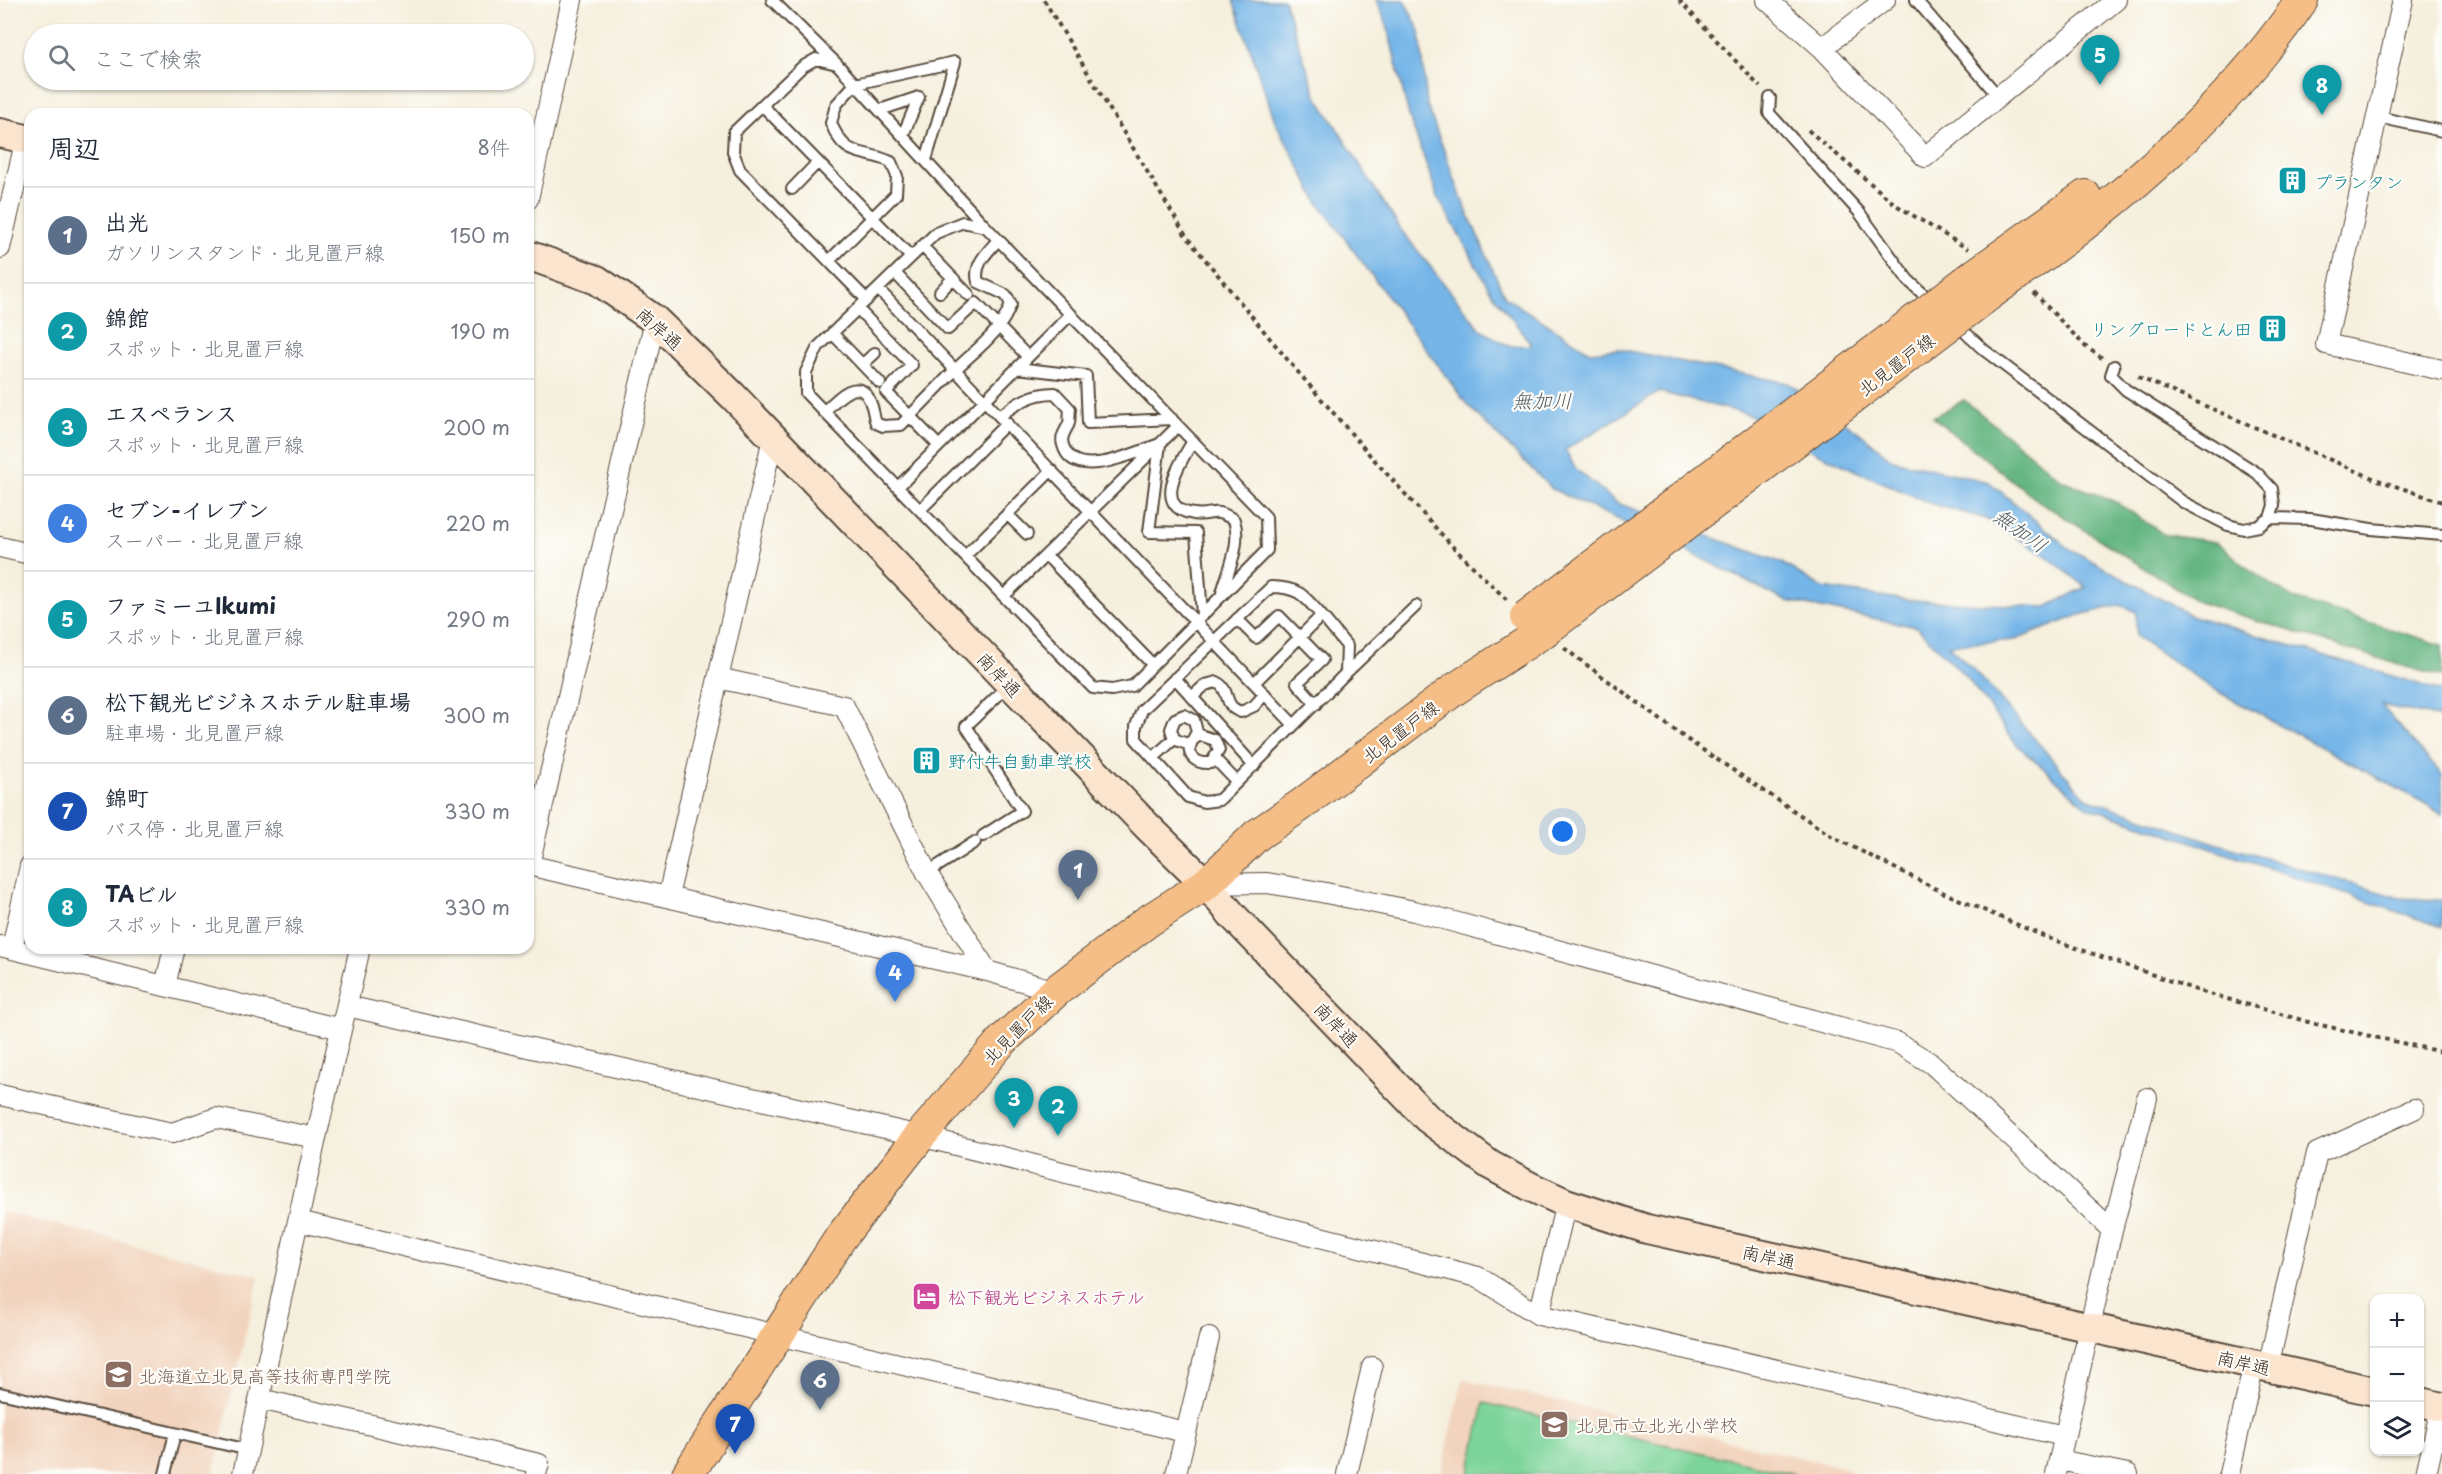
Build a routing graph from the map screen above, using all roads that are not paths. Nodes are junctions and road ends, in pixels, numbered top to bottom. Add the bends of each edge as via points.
1 (572, 0) edge
2 (772, 0) edge
3 (1767, 0) edge
4 (1885, 0) edge
5 (1916, 0) edge
6 (2116, 0) edge
7 (2280, 0) edge
8 (2302, 0) edge
9 (2403, 0) edge
10 (1822, 48) junction
11 (837, 64) junction
12 (855, 84) junction
13 (1998, 96) junction
14 (1770, 98) road end
15 (762, 105) junction
16 (880, 110) junction
17 (2378, 117) junction
18 (2442, 131) edge
19 (903, 135) junction
20 (19, 137) edge
21 (926, 160) junction
22 (818, 162) junction
23 (534, 172) edge
24 (792, 189) dead end
25 (872, 218) junction
26 (986, 227) junction
27 (998, 240) junction
28 (922, 246) junction
29 (0, 249) edge
30 (534, 257) edge
31 (911, 257) junction
32 (829, 261) junction
33 (895, 273) junction
34 (1994, 276) junction
35 (953, 278) junction
36 (878, 289) junction
37 (940, 292) dead end
38 (969, 296) dead end
39 (867, 300) junction
40 (858, 309) junction
41 (1071, 314) junction
42 (655, 320) junction
43 (999, 328) junction
44 (832, 333) junction
45 (875, 353) dead end
46 (1028, 357) junction
47 (863, 364) junction
48 (2114, 366) road end
49 (1017, 368) junction
50 (955, 370) junction
51 (2442, 370) edge
52 (880, 383) dead end
53 (985, 400) junction
54 (824, 411) junction
55 (910, 416) junction
56 (1003, 420) junction
57 (1175, 422) junction
58 (773, 438) junction
59 (1193, 441) junction
60 (1160, 444) junction
61 (939, 446) junction
62 (1052, 470) junction
63 (898, 487) junction
64 (920, 510) junction
65 (1091, 511) junction
66 (1007, 514) junction
67 (2270, 518) junction
68 (1027, 534) dead end
69 (2442, 536) edge
70 (0, 547) edge
71 (24, 553) edge
72 (1046, 555) junction
73 (965, 556) junction
74 (1005, 596) junction
75 (1221, 596) junction
76 (1416, 606) dead end
77 (1321, 616) junction
78 (1199, 618) junction
79 (1237, 619) junction
80 (1300, 637) junction
81 (1214, 641) junction
82 (1153, 665) junction
83 (1346, 673) junction
84 (718, 678) junction
85 (1175, 678) junction
86 (1254, 683) junction
87 (1010, 684) junction
88 (1265, 694) junction
89 (1192, 697) junction
90 (1316, 704) junction
91 (1294, 725) junction
92 (1174, 739) junction
93 (1192, 741) junction
94 (1153, 758) junction
95 (1215, 759) junction
96 (1254, 766) junction
97 (1237, 782) junction
98 (534, 839) edge
99 (534, 866) edge
100 (927, 873) junction
101 (1206, 884) junction
102 (24, 886) edge
103 (668, 897) junction
104 (6, 947) edge
105 (24, 951) edge
106 (35, 954) edge
107 (173, 954) edge
108 (359, 954) edge
109 (987, 971) junction
110 (165, 986) junction
111 (1056, 991) junction
112 (347, 1005) junction
113 (341, 1029) junction
114 (0, 1095) edge
115 (2146, 1098) dead end
116 (2414, 1109) dead end
117 (920, 1136) junction
118 (316, 1138) junction
119 (1566, 1203) junction
120 (298, 1221) junction
121 (2112, 1230) junction
122 (1539, 1315) junction
123 (2089, 1327) junction
124 (777, 1335) junction
125 (1209, 1338) dead end
126 (2261, 1366) junction
127 (1372, 1367) dead end
128 (2370, 1390) edge
129 (0, 1393) edge
130 (260, 1399) junction
131 (2424, 1403) edge
132 (2442, 1405) edge
133 (1185, 1432) junction
134 (175, 1433) junction
135 (2064, 1436) junction
136 (249, 1450) junction
137 (2057, 1467) edge
138 (165, 1474) edge
139 (243, 1474) edge
140 (536, 1474) edge
141 (688, 1474) edge
142 (1176, 1474) edge
143 (1347, 1474) edge
144 (2128, 1474) edge
145 (2229, 1474) edge
146 (2426, 1474) edge

1 - 23 street
2 - 11 lane
3 - 10 street
4 - 10 street
5 - 13 lane
6 - 13 street
7 - 34 main road, 北見置戸線 via 2190,109
8 - 34 main road, 北見置戸線 via 2200,125 2131,187
9 - 17 street
10 - 13 street via 1924,157
11 - 12 lane
11 - 15 lane via 816,59
12 - 16 lane
12 - 21 lane via 955,62
12 - 25 lane via 833,114 831,123 838,139 849,150 891,162 897,176 896,194
14 - 67 lane via 1769,113 1859,212 1908,280 1984,350 2183,502 2244,529 2259,526
15 - 22 lane
15 - 32 lane via 734,132 734,152 740,170
16 - 19 lane
16 - 19 lane via 919,98
17 - 18 lane
17 - 51 street via 2326,344
19 - 21 lane
20 - 29 street
21 - 26 lane
22 - 24 lane
22 - 25 lane
25 - 31 lane
25 - 32 lane
26 - 27 lane
26 - 28 lane via 963,222 936,233
27 - 41 lane
27 - 43 lane via 977,266 976,273 978,282 1006,295 1011,304
28 - 31 lane
28 - 35 lane
30 - 42 main road, 南岸通 via 597,280
31 - 33 lane
32 - 39 lane
33 - 36 lane
33 - 43 lane via 948,329 975,303
34 - 101 main road, 北見置戸線, bridge via 1455,689 1257,834
35 - 37 lane
35 - 38 lane
36 - 39 lane
36 - 50 lane
39 - 40 lane
40 - 44 lane
40 - 55 lane via 912,365 886,392
41 - 46 lane
41 - 57 lane
42 - 58 main road, 南岸通
42 - 98 street
43 - 46 lane
43 - 50 lane
44 - 47 lane
44 - 54 lane via 818,347 806,372 806,393
45 - 47 lane
46 - 49 lane
47 - 52 lane
48 - 67 lane via 2111,375 2126,390 2257,473 2272,489 2274,505
49 - 53 lane
49 - 57 lane via 1086,376 1088,423
50 - 53 lane
50 - 55 lane
53 - 56 lane
53 - 61 lane
54 - 55 lane via 848,390 858,389 867,395 876,423 901,425
54 - 63 lane
55 - 61 lane
56 - 60 lane via 1020,400 1055,393 1070,409 1062,443 1074,461 1098,464
56 - 62 lane
56 - 64 lane
57 - 59 lane
57 - 60 lane
58 - 84 street
58 - 87 main road, 南岸通
59 - 75 lane via 1266,517 1267,550
59 - 75 lane via 1177,470 1171,497 1183,511 1195,515 1217,512 1234,520 1237,544
60 - 65 lane
60 - 78 lane via 1149,532 1196,533
61 - 63 lane
62 - 65 lane
62 - 66 lane
63 - 64 lane
64 - 73 lane
65 - 72 lane
65 - 78 lane
66 - 68 lane
66 - 73 lane
67 - 69 lane via 2311,519
70 - 71 street
72 - 74 lane
72 - 82 lane
73 - 74 lane
74 - 82 lane via 1093,688 1132,686
75 - 78 lane
76 - 83 lane
77 - 79 lane via 1300,593 1271,587
77 - 80 lane
77 - 83 lane via 1347,646
78 - 81 lane
78 - 82 lane
79 - 80 lane via 1256,638 1279,616
79 - 81 lane
80 - 86 lane
80 - 90 lane via 1322,660 1297,683
81 - 85 lane
81 - 86 lane
83 - 90 lane
84 - 100 street via 844,706
84 - 103 street
85 - 89 lane
85 - 94 lane via 1142,710 1136,726 1136,740
86 - 88 lane
87 - 100 lane via 966,726 1022,811
87 - 101 main road, 南岸通
88 - 89 lane via 1241,712 1228,704 1226,692 1217,682 1205,685
88 - 91 lane
89 - 96 lane
90 - 91 lane
91 - 96 lane
92 - 93 lane via 1187,744
92 - 93 lane via 1172,723 1178,717 1190,716 1197,732
92 - 94 lane
93 - 95 lane via 1193,759 1199,763
93 - 95 lane via 1203,735 1215,740 1219,750
94 - 97 lane via 1188,797 1204,802 1219,800
95 - 97 lane
96 - 97 lane
99 - 103 street
100 - 109 street
101 - 111 main road, 北見置戸線 via 1148,921
101 - 119 main road, 南岸通 via 1427,1118 1490,1165
101 - 121 street via 1267,884 1414,911 1898,1043 1932,1065
102 - 104 street
103 - 109 street
104 - 105 street
106 - 110 street
107 - 110 street
108 - 112 street
109 - 111 street
110 - 113 street
111 - 117 main road, 北見置戸線 via 1001,1042
112 - 113 street
112 - 117 street
113 - 118 street
114 - 118 street via 172,1133 216,1118
115 - 121 street
116 - 126 street via 2317,1153
117 - 122 street via 1478,1277
117 - 124 main road, 北見置戸線 via 841,1237
118 - 120 street
119 - 122 street
119 - 123 main road, 南岸通 via 1647,1229
120 - 124 street
120 - 130 street
121 - 123 street
122 - 135 street
123 - 126 main road, 南岸通
123 - 135 street
124 - 133 street
124 - 141 main road, 北見置戸線
125 - 133 street
126 - 128 main road, 南岸通
126 - 145 street
127 - 143 street
129 - 134 lane
130 - 136 street
130 - 140 street via 539,1464
131 - 132 main road
132 - 146 street
133 - 142 street
134 - 136 lane
134 - 138 lane
135 - 137 street
136 - 139 street
137 - 144 street

